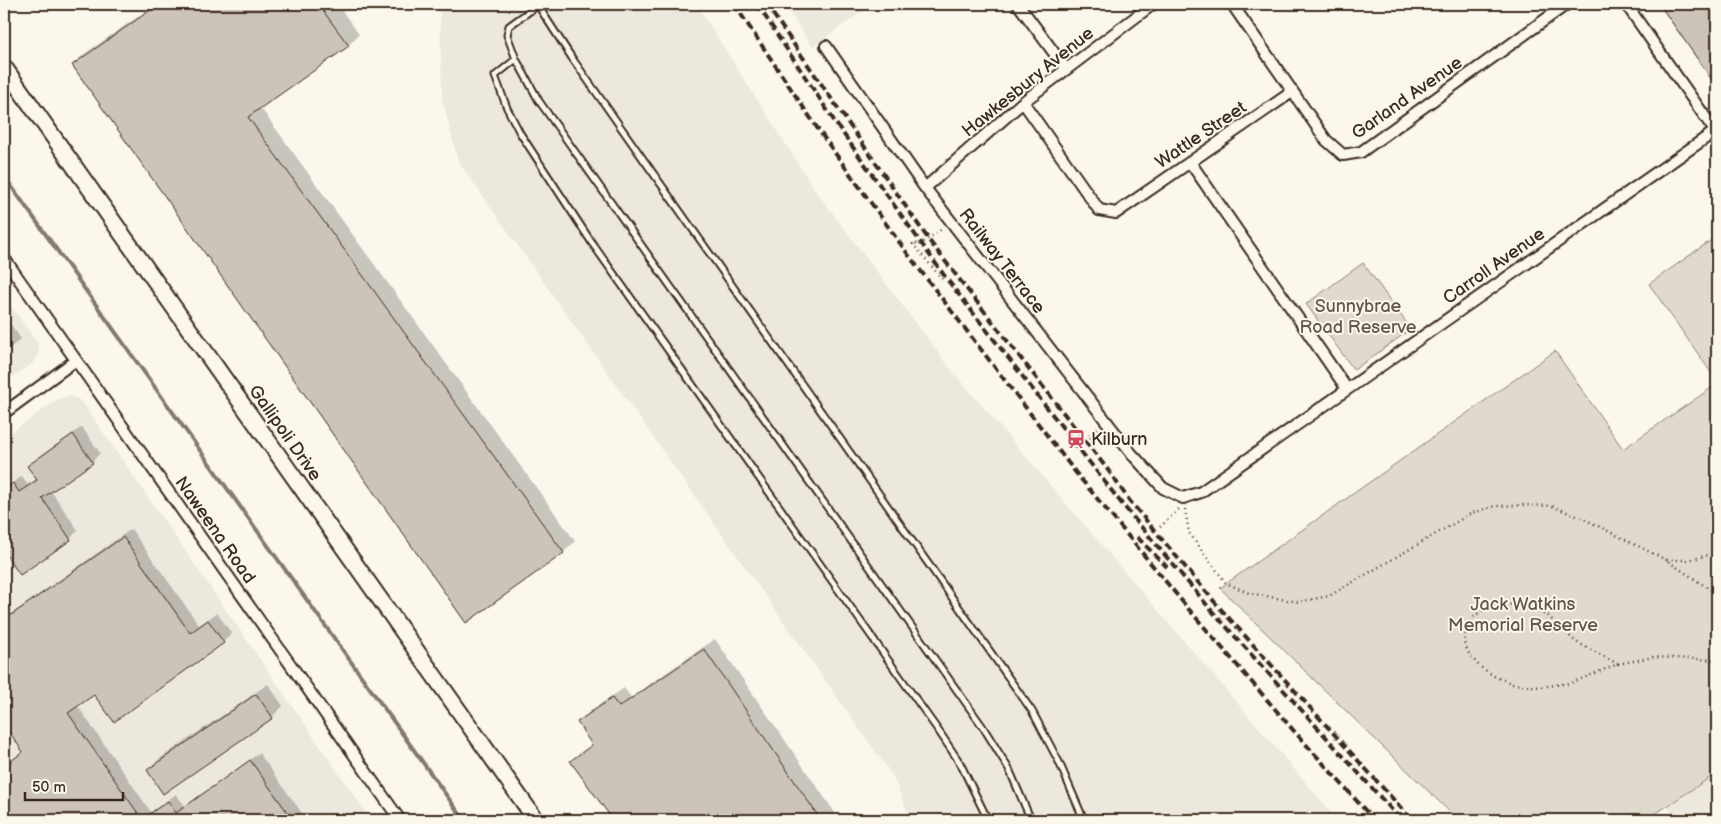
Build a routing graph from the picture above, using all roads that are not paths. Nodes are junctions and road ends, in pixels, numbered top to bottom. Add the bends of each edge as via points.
1 (538, 4) edge
2 (1018, 4) edge
3 (1153, 4) edge
4 (1232, 4) edge
5 (1567, 4) edge
6 (1626, 4) edge
7 (826, 46) dead end
8 (516, 59) junction
9 (4, 66) edge
10 (1066, 69) junction
11 (1292, 92) junction
12 (1023, 102) junction
13 (1716, 131) edge
14 (1190, 162) junction
15 (925, 188) junction
16 (4, 258) edge
17 (76, 360) junction
18 (1347, 389) junction
19 (4, 413) edge
20 (1164, 488) joint
21 (400, 820) edge
22 (536, 820) edge
23 (988, 820) edge
24 (1031, 820) edge
25 (1084, 820) edge

1 - 8 lane via 513,22 508,30
1 - 25 lane via 572,58 1032,711
2 - 10 street
3 - 10 street, Hawkesbury Avenue
4 - 11 street, Garland Avenue
5 - 11 street, Garland Avenue via 1361,152 1343,155 1326,140
6 - 13 street
7 - 15 street, Railway Terrace
8 - 23 lane via 495,76 520,133 592,243 955,755
8 - 24 lane via 539,101 984,727 1009,769
9 - 22 street, Gallipoli Drive
10 - 12 street, Hawkesbury Avenue
11 - 14 street, Wattle Street
12 - 14 street, Wattle Street via 1099,210 1116,213
12 - 15 street, Hawkesbury Avenue
13 - 18 street, Carroll Avenue
14 - 18 street
15 - 20 street, Railway Terrace via 1106,422
16 - 17 street, Naweena Road
17 - 19 street
17 - 21 street, Naweena Road
18 - 20 street, Carroll Avenue via 1201,492 1183,498

